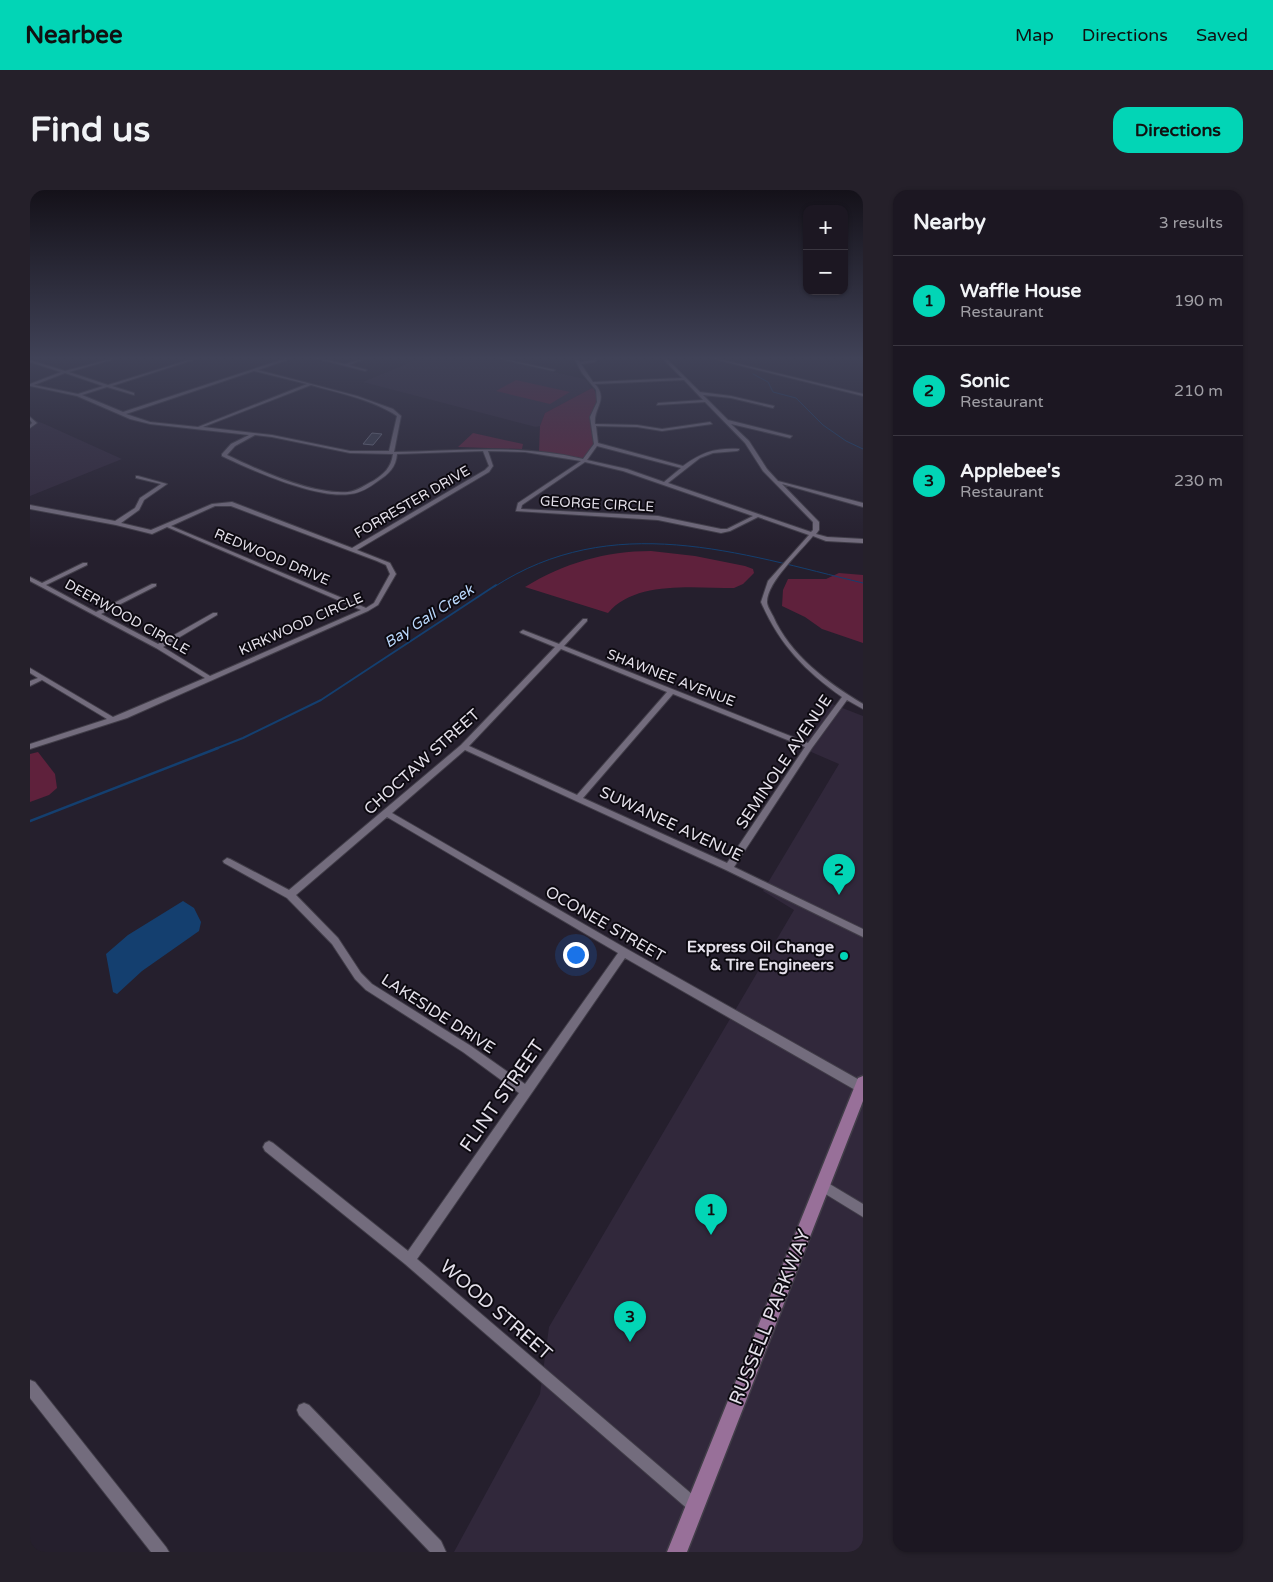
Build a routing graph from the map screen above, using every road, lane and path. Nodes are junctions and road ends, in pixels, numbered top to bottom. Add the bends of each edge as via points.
1 (726, 421) edge
2 (146, 422) edge
3 (214, 422) edge
4 (398, 422) edge
5 (593, 422) edge
6 (728, 422) edge
7 (710, 423) dead end
8 (593, 425) junction
9 (197, 428) junction
10 (254, 434) junction
11 (790, 437) dead end
12 (596, 444) junction
13 (485, 450) junction
14 (737, 450) dead end
15 (393, 453) junction
16 (586, 460) junction
17 (685, 468) junction
18 (138, 477) dead end
19 (776, 481) junction
20 (665, 483) junction
21 (863, 504) edge
22 (30, 507) edge
23 (756, 516) junction
24 (116, 522) junction
25 (168, 526) junction
26 (789, 527) junction
27 (812, 535) junction
28 (863, 541) edge
29 (802, 546) junction
30 (354, 549) junction
31 (86, 564) dead end
32 (30, 579) edge
33 (42, 585) junction
34 (154, 585) dead end
35 (366, 610) junction
36 (98, 614) junction
37 (215, 614) dead end
38 (585, 620) dead end
39 (524, 632) dead end
40 (158, 647) junction
41 (558, 647) junction
42 (30, 670) edge
43 (42, 678) junction
44 (211, 679) junction
45 (30, 684) edge
46 (672, 691) junction
47 (846, 697) junction
48 (863, 707) edge
49 (113, 720) junction
50 (809, 746) junction
51 (30, 747) edge
52 (464, 747) junction
53 (578, 798) junction
54 (387, 814) junction
55 (227, 861) dead end
56 (728, 868) junction
57 (290, 895) junction
58 (863, 933) edge
59 (624, 952) junction
60 (862, 1085) edge
61 (526, 1091) junction
62 (269, 1147) dead end
63 (823, 1186) junction
64 (863, 1211) edge
65 (409, 1260) junction
66 (30, 1387) edge
67 (304, 1410) dead end
68 (695, 1506) junction
69 (161, 1552) edge
70 (438, 1552) edge
71 (677, 1552) edge

1 - 19 street via 747,442
2 - 9 street
3 - 9 street
4 - 15 street
5 - 8 street
6 - 11 street
7 - 8 street via 662,430
8 - 12 street
9 - 10 street
10 - 15 street via 335,450
10 - 15 street via 233,445 224,455 294,483 340,493 356,491 384,476 394,465
12 - 16 street
12 - 17 street
13 - 15 street
13 - 16 street via 542,452
13 - 30 street, FORRESTER DRIVE via 491,466 487,471
14 - 17 street via 706,454
16 - 20 street
16 - 23 street, GEORGE CIRCLE via 520,504 518,510 658,518 721,531
17 - 20 street
18 - 24 street via 165,484 142,499 132,513
19 - 21 street
19 - 27 street via 813,517 816,526
20 - 23 street
22 - 24 street
23 - 26 street
24 - 25 street via 152,532
25 - 30 street, KIRKWOOD CIRCLE via 214,505 232,504
25 - 35 street, REDWOOD DRIVE
26 - 27 street
26 - 29 street via 803,537
27 - 28 street via 838,541
27 - 29 street
29 - 47 street via 770,582 764,602 779,634 795,654
30 - 35 street, KIRKWOOD CIRCLE via 388,564 393,574 376,604
31 - 33 street
32 - 33 street, DEERWOOD CIRCLE
33 - 36 street, DEERWOOD CIRCLE
34 - 36 street
35 - 44 street, KIRKWOOD CIRCLE
36 - 40 street, DEERWOOD CIRCLE
37 - 40 street
38 - 41 street, CHOCTAW STREET
39 - 41 street, SHAWNEE AVENUE
40 - 44 street, DEERWOOD CIRCLE
41 - 46 street, SHAWNEE AVENUE
41 - 52 street, CHOCTAW STREET
42 - 43 street
43 - 45 street
43 - 49 street
44 - 49 street, KIRKWOOD CIRCLE
46 - 50 street, SHAWNEE AVENUE
46 - 53 street
47 - 48 street
47 - 50 street, SEMINOLE AVENUE
49 - 51 street, KIRKWOOD CIRCLE
50 - 56 street, SEMINOLE AVENUE
52 - 53 street, SUWANEE AVENUE
52 - 54 street, CHOCTAW STREET
53 - 56 street, SUWANEE AVENUE
54 - 57 street, CHOCTAW STREET
54 - 59 street, OCONEE STREET
55 - 57 street, LAKESIDE DRIVE
56 - 58 street, SUWANEE AVENUE
57 - 61 street, LAKESIDE DRIVE via 335,941 369,987
59 - 60 street, OCONEE STREET
59 - 61 street, FLINT STREET
60 - 63 main road, RUSSELL PARKWAY
61 - 65 street, FLINT STREET
62 - 65 street, WOOD STREET
63 - 64 street
63 - 68 main road, RUSSELL PARKWAY
65 - 68 street, WOOD STREET
66 - 69 street
67 - 70 street via 436,1546
68 - 71 main road, RUSSELL PARKWAY

